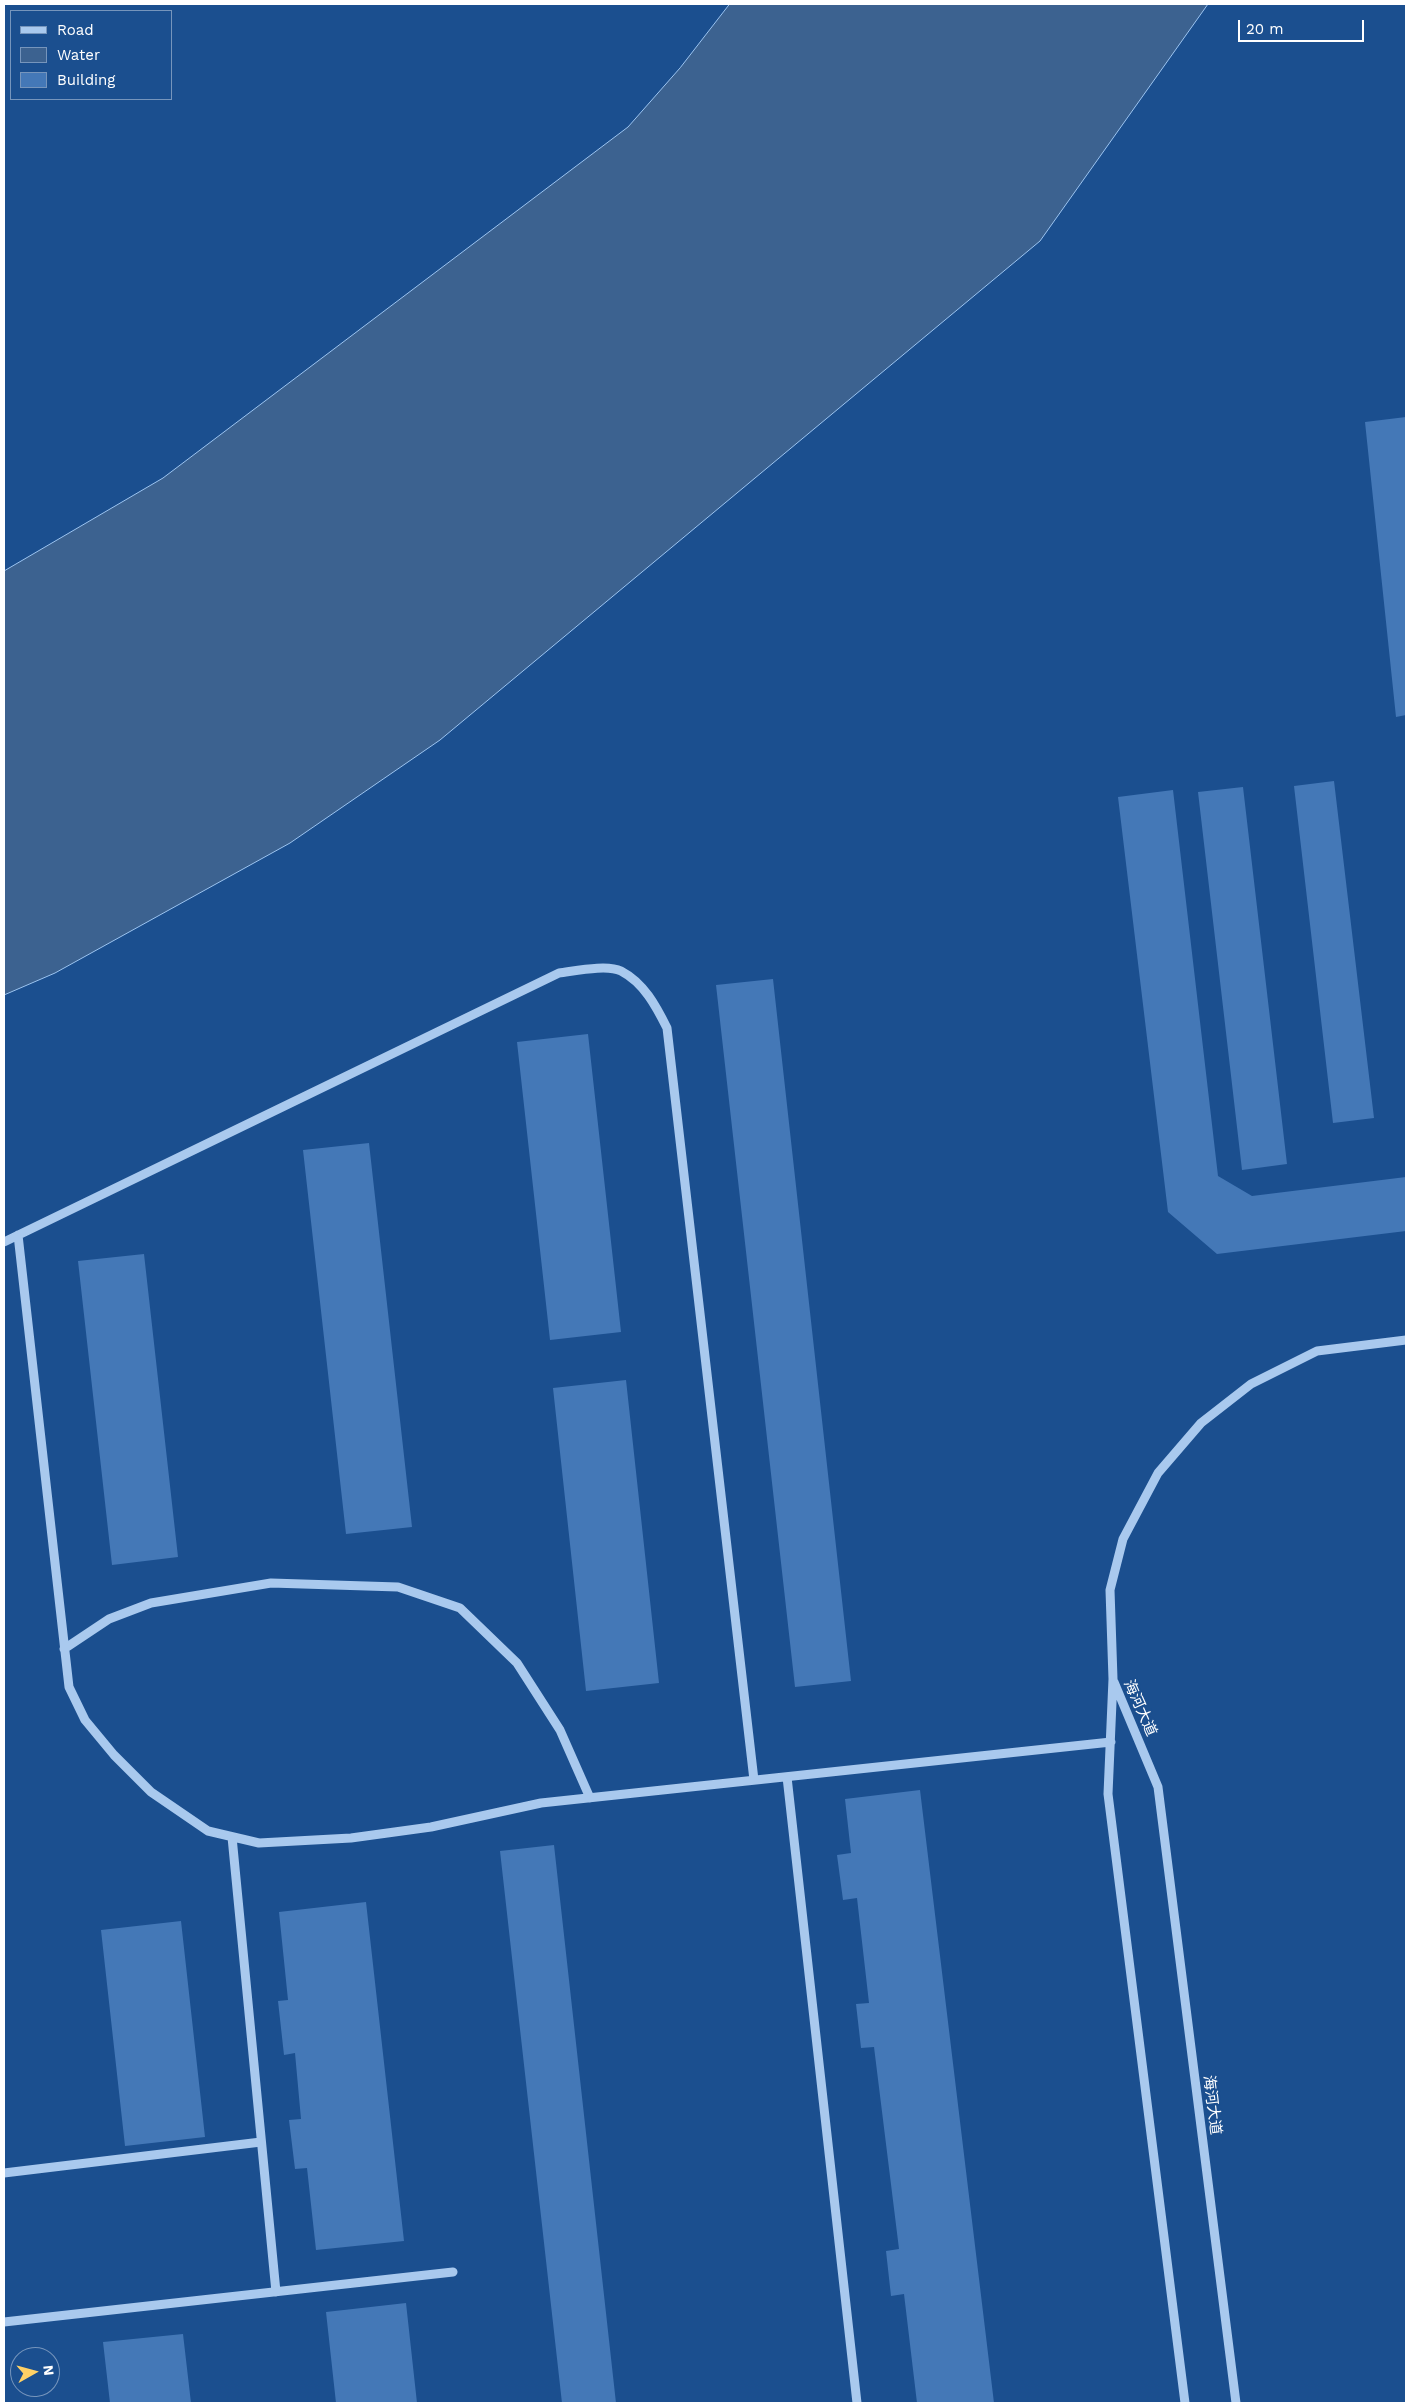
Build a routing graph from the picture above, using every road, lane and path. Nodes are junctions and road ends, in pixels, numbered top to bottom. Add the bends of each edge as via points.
1 (18, 1234) junction
2 (4, 1242) edge
3 (1406, 1340) edge
4 (64, 1649) junction
5 (1113, 1679) junction
6 (1111, 1742) junction
7 (787, 1777) junction
8 (754, 1780) junction
9 (590, 1798) junction
10 (232, 1837) junction
11 (261, 2142) junction
12 (4, 2173) edge
13 (453, 2272) dead end
14 (276, 2292) junction
15 (4, 2322) edge
16 (857, 2403) edge
17 (1185, 2403) edge
18 (1236, 2403) edge

1 - 2 street
1 - 4 street
1 - 8 street via 559,973 595,968 620,970 649,994 667,1028
3 - 5 street via 1317,1351 1251,1384 1201,1423 1158,1473 1123,1539 1110,1590
4 - 9 street via 109,1618 152,1602 271,1583 398,1586 460,1608 517,1663 560,1730
4 - 10 street via 69,1687 85,1720 114,1755 151,1792 208,1831
5 - 6 street, 海河大道
5 - 18 street, 海河大道 via 1158,1787
6 - 7 street
6 - 17 street, 海河大道 via 1108,1794
7 - 8 street
7 - 16 street
8 - 9 street
9 - 10 street via 541,1803 431,1827 351,1838 259,1843
10 - 11 street
11 - 12 street
11 - 14 street
13 - 14 street
14 - 15 street

